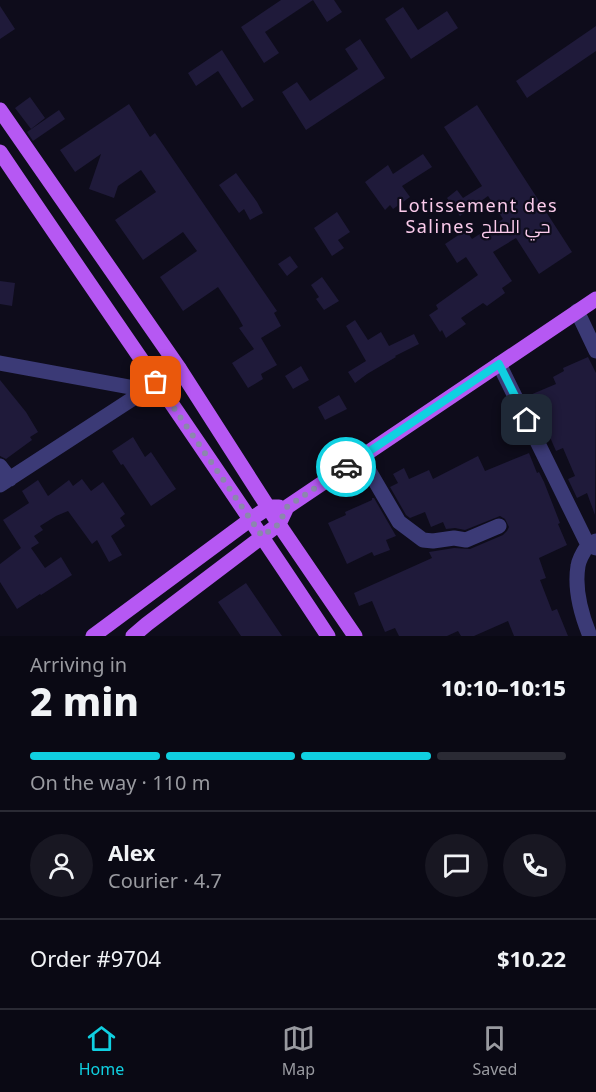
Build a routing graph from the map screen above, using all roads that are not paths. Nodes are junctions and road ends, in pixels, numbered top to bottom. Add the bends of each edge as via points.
1 (0, 110) edge
2 (0, 152) edge
3 (596, 299) edge
4 (577, 311) junction
5 (596, 351) edge
6 (0, 363) edge
7 (499, 364) junction
8 (179, 368) junction
9 (151, 386) junction
10 (361, 457) junction
11 (0, 466) edge
12 (5, 482) edge
13 (269, 507) junction
14 (287, 507) junction
15 (251, 519) junction
16 (279, 524) junction
17 (499, 526) dead end
18 (262, 536) junction
19 (593, 544) edge
20 (93, 636) edge
21 (133, 636) edge
22 (328, 636) edge
23 (355, 636) edge
24 (590, 636) edge

1 - 8 main road
2 - 9 main road
3 - 4 main road
4 - 5 street
4 - 7 main road
6 - 9 street
7 - 10 main road
7 - 19 street
8 - 9 street
8 - 13 main road
9 - 12 street
9 - 15 main road
10 - 14 main road
10 - 17 street via 399,522 423,540 466,540
11 - 12 street
13 - 14 main road
13 - 15 main road
13 - 16 main road
14 - 16 main road
15 - 18 main road
15 - 20 main road
16 - 18 main road
16 - 23 main road
18 - 21 main road
18 - 22 main road
19 - 24 street via 578,564 577,587

